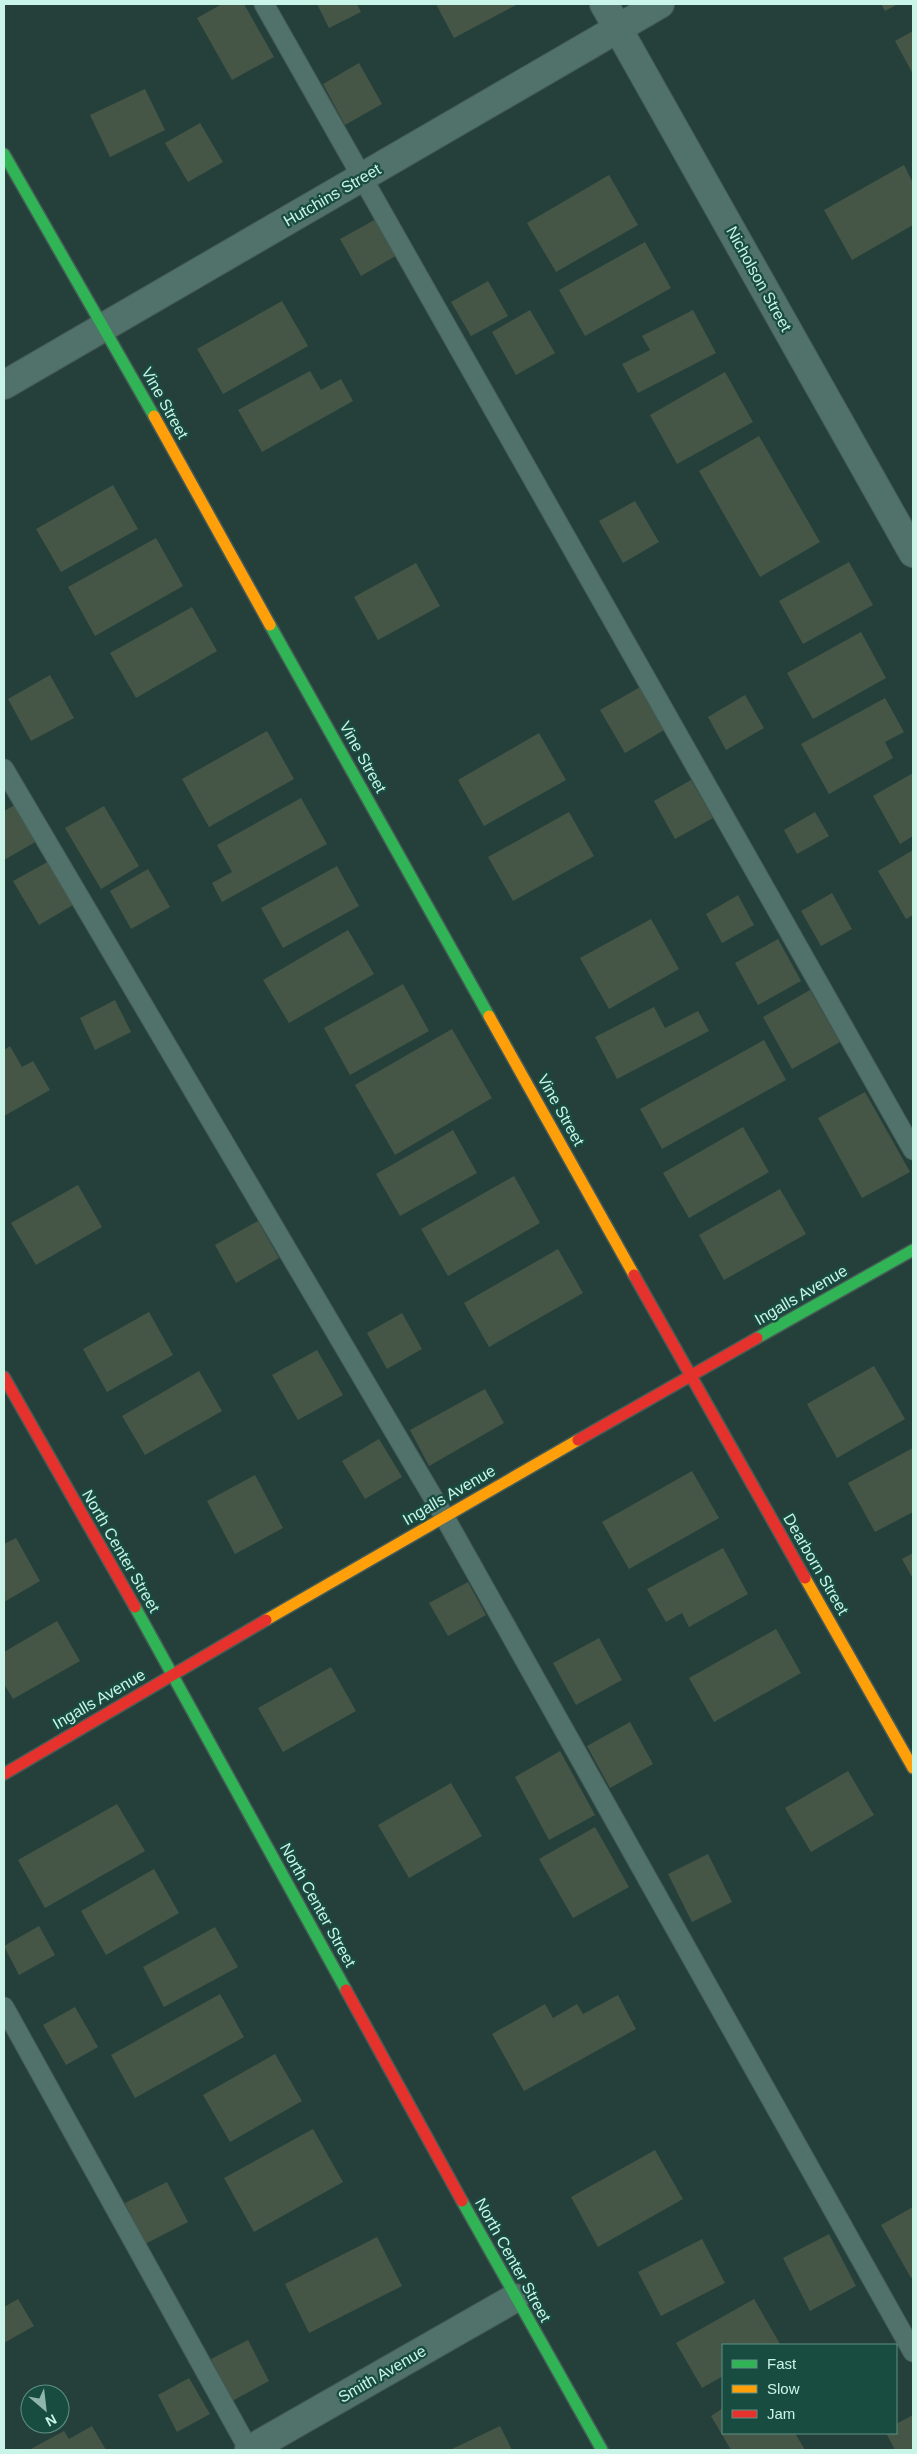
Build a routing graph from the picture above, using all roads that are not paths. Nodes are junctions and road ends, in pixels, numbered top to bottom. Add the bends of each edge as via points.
1 (264, 4) edge
2 (604, 4) edge
3 (660, 4) edge
4 (618, 28) junction
5 (4, 154) edge
6 (363, 177) junction
7 (104, 327) junction
8 (4, 385) edge
9 (913, 554) edge
10 (4, 769) edge
11 (913, 1150) edge
12 (913, 1250) edge
13 (4, 1377) edge
14 (691, 1377) junction
15 (444, 1516) junction
16 (173, 1675) junction
17 (913, 1768) edge
18 (4, 1774) edge
19 (4, 2007) edge
20 (515, 2298) junction
21 (913, 2352) edge
22 (249, 2450) edge
23 (602, 2450) edge

1 - 6 lane
2 - 4 street, Nicholson Street
3 - 4 street, Hutchins Street
4 - 6 street, Hutchins Street
4 - 9 street, Nicholson Street
5 - 7 street, Vine Street
6 - 7 street, Hutchins Street
6 - 11 lane
7 - 8 street, Hutchins Street
7 - 14 street, Vine Street
10 - 15 lane
12 - 14 street, Ingalls Avenue
13 - 16 street, North Center Street
14 - 15 street, Ingalls Avenue
14 - 17 street, Dearborn Street
15 - 16 street, Ingalls Avenue
15 - 21 lane
16 - 18 street, Ingalls Avenue
16 - 20 street, North Center Street
19 - 22 lane
20 - 22 street, Smith Avenue
20 - 23 street, North Center Street

